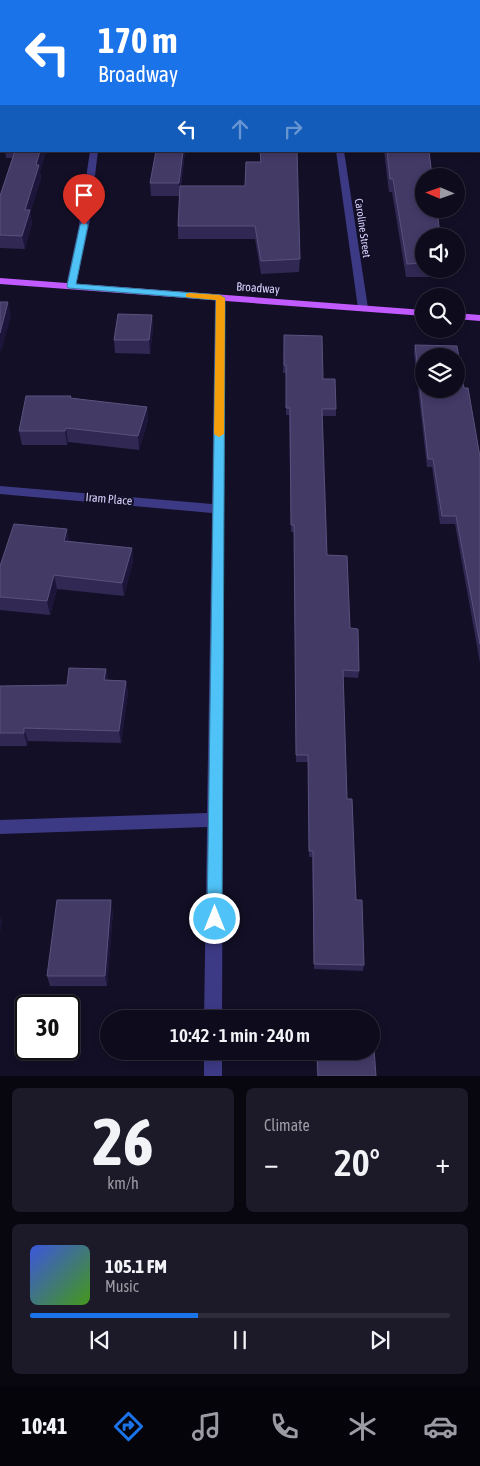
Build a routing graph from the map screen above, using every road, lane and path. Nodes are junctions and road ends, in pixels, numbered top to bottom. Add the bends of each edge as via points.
1 (94, 152) edge
2 (340, 152) edge
3 (0, 281) edge
4 (71, 286) junction
5 (220, 298) junction
6 (363, 308) junction
7 (415, 312) edge
8 (465, 317) edge
9 (480, 318) edge
10 (0, 490) edge
11 (218, 508) junction
12 (216, 820) junction
13 (0, 827) edge
14 (214, 1010) edge
15 (213, 1060) edge
16 (213, 1076) edge

1 - 4 street via 84,225
2 - 6 street, Caroline Street
3 - 4 main road, Broadway
4 - 5 main road, Broadway
5 - 6 main road, Broadway
5 - 11 street
6 - 7 main road, Broadway
8 - 9 main road
10 - 11 street, Iram Place
11 - 12 street
12 - 13 street
12 - 14 street
15 - 16 street

